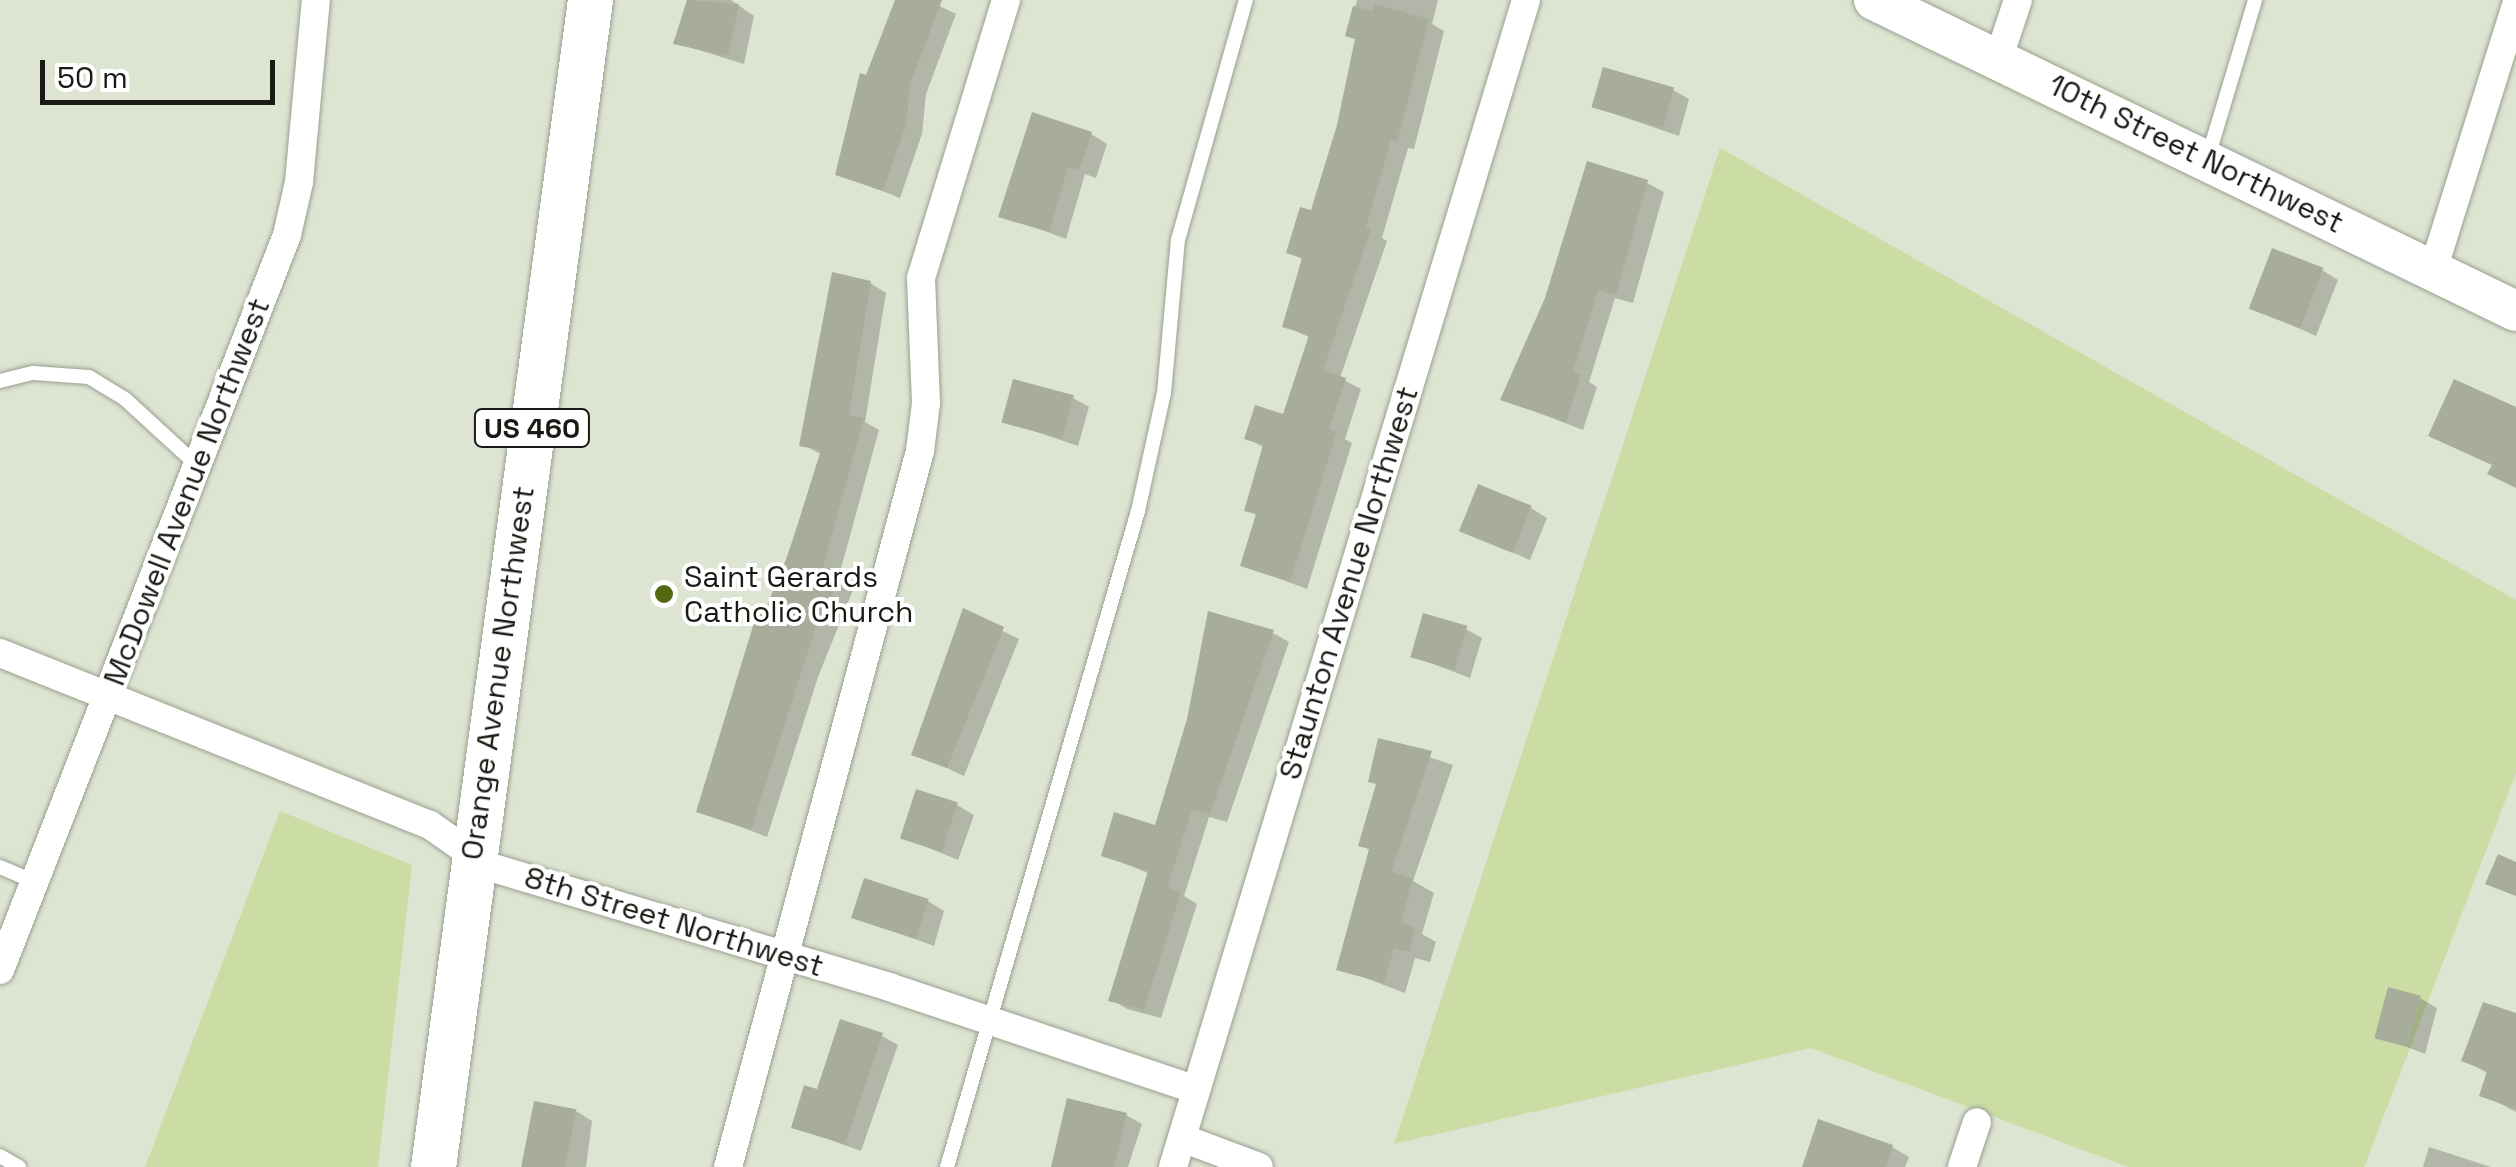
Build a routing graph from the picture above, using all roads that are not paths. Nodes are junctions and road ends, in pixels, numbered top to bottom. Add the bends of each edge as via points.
1 (316, 0) edge
2 (590, 0) edge
3 (1006, 0) edge
4 (1246, 0) edge
5 (1526, 0) edge
6 (1874, 0) edge
7 (2018, 0) edge
8 (2255, 0) edge
9 (2516, 5) edge
10 (2000, 57) junction
11 (2208, 159) junction
12 (2433, 270) junction
13 (2516, 311) edge
14 (0, 381) edge
15 (198, 466) junction
16 (0, 653) edge
17 (107, 695) junction
18 (473, 856) junction
19 (0, 867) edge
20 (36, 882) junction
21 (788, 956) junction
22 (0, 970) edge
23 (994, 1023) junction
24 (1196, 1090) junction
25 (1978, 1122) dead end
26 (1182, 1138) junction
27 (0, 1156) edge
28 (19, 1167) edge
29 (433, 1167) edge
30 (728, 1167) edge
31 (947, 1167) edge
32 (1173, 1167) edge
33 (1259, 1167) edge
34 (1962, 1167) edge

1 - 15 street, McDowell Avenue Northwest via 299,182 287,236
2 - 18 main road, Orange Avenue Northwest / US 460
3 - 21 street via 921,278 926,402 920,451
4 - 23 lane via 1178,240 1164,393 1138,511
5 - 24 street, Staunton Avenue Northwest
6 - 10 main road, 10th Street Northwest
7 - 10 street
8 - 11 lane
9 - 12 street
10 - 11 main road, 10th Street Northwest
11 - 12 main road, 10th Street Northwest
12 - 13 main road, 10th Street Northwest
14 - 15 lane via 64,372 89,377 124,398
15 - 17 street, McDowell Avenue Northwest
16 - 17 street, 8th Street Northwest
17 - 18 street, 8th Street Northwest via 430,825
17 - 20 street, McDowell Avenue Northwest
18 - 21 street, 8th Street Northwest via 490,868
18 - 29 main road, Orange Avenue Northwest / US 460
19 - 20 lane
20 - 22 street, McDowell Avenue Northwest
21 - 23 street, 8th Street Northwest
21 - 30 street
23 - 24 street, 8th Street Northwest
23 - 31 lane
24 - 26 street, Staunton Avenue Northwest
25 - 34 street
26 - 32 street, Staunton Avenue Northwest
26 - 33 street
27 - 28 lane

